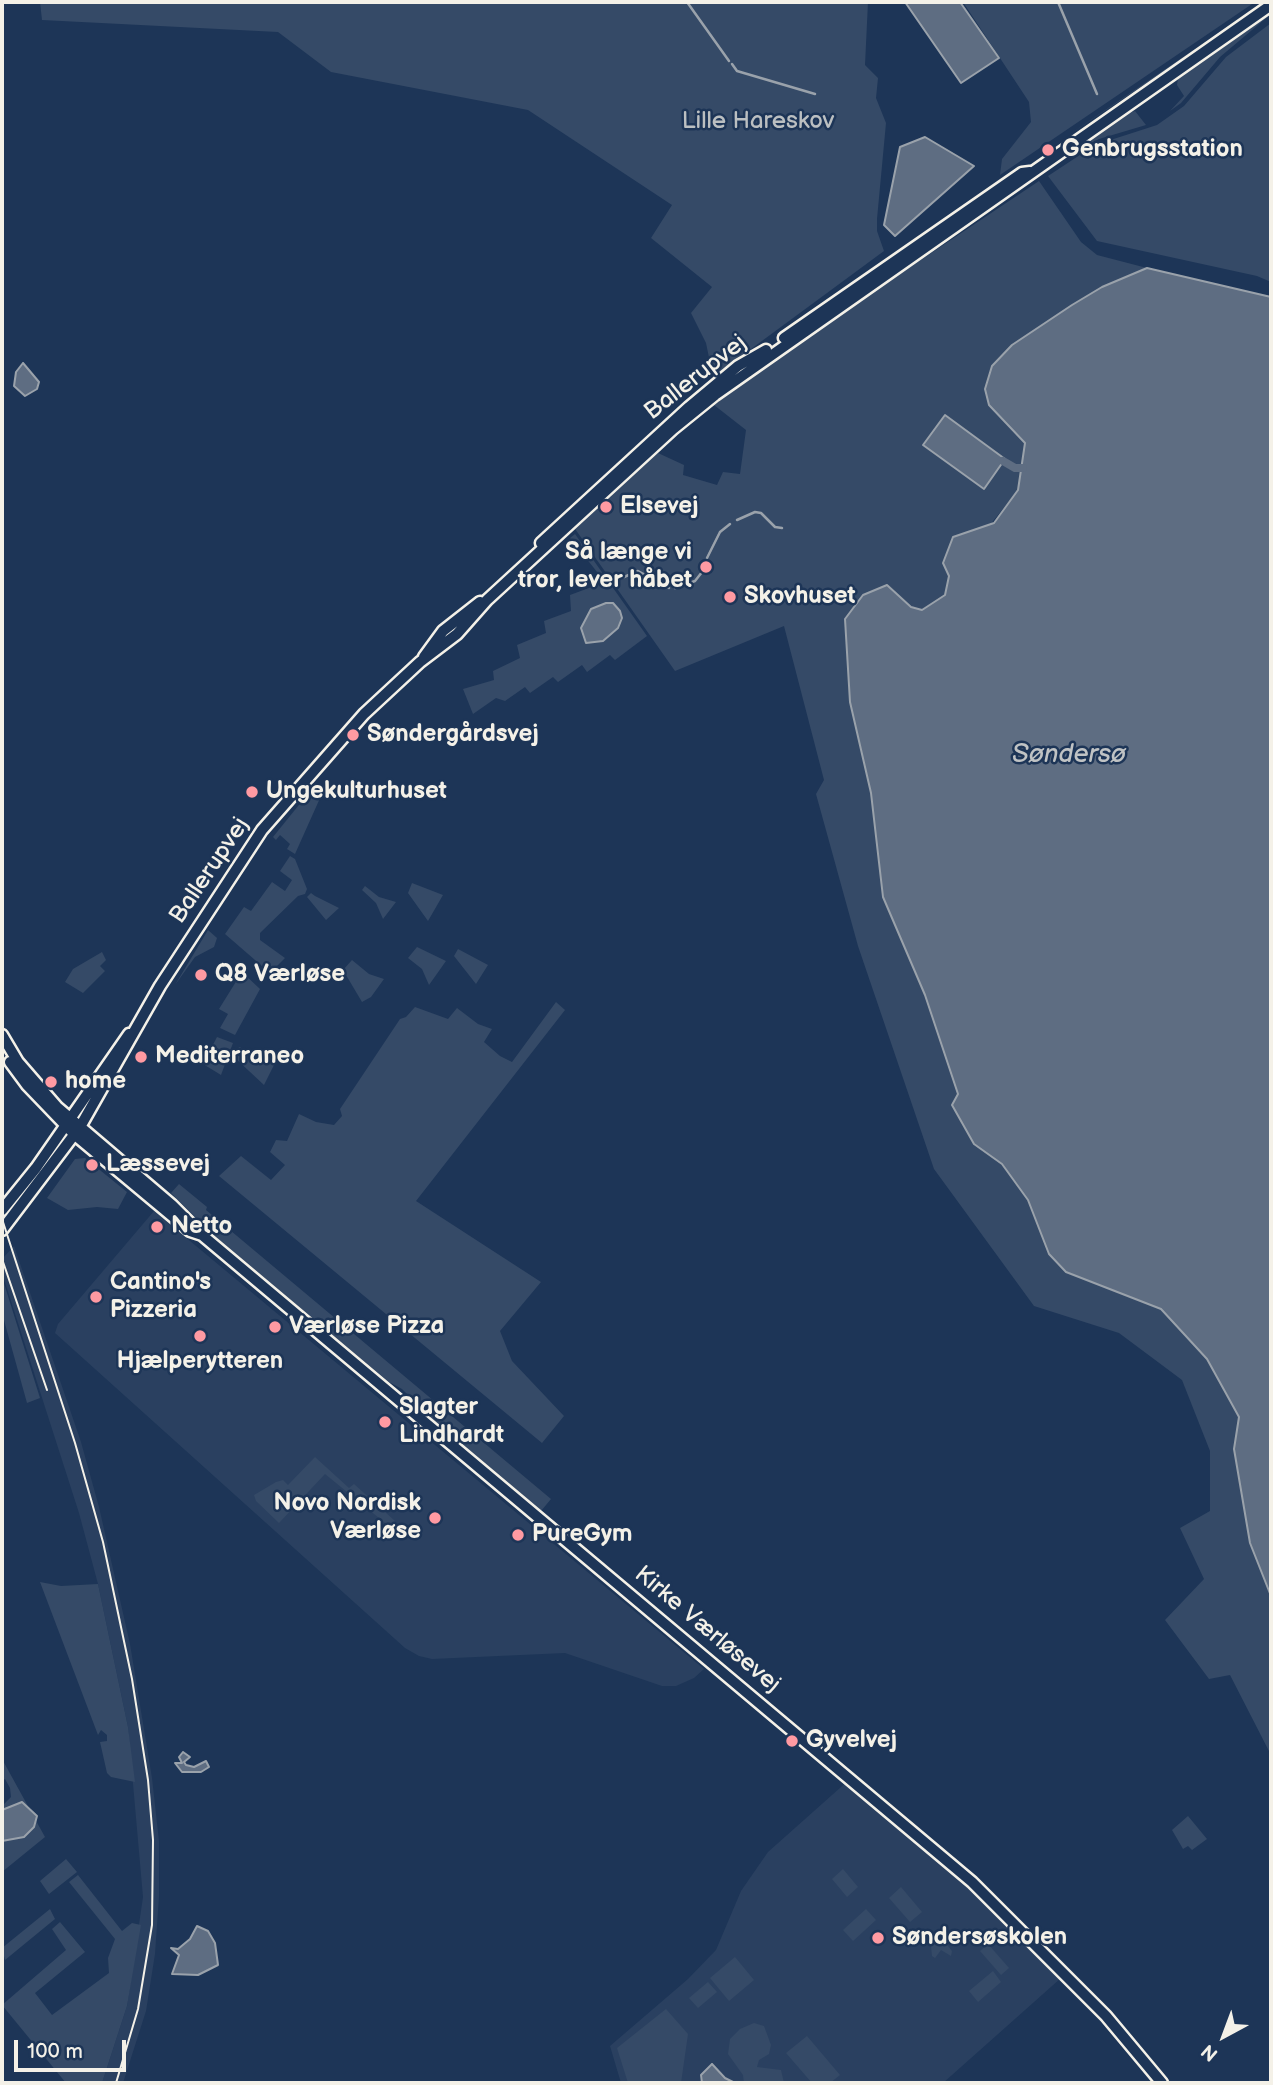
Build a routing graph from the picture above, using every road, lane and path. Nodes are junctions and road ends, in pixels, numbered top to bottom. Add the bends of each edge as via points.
1 (1271, 5) edge
2 (136, 1026) junction
3 (2, 1035) edge
4 (2, 1046) edge
5 (67, 1121) junction
6 (78, 1131) junction
7 (2, 1210) edge
8 (2, 1230) edge
9 (1162, 2083) edge

1 - 2 street, Ballerupvej via 729,373 607,479 443,631 422,660 334,745 262,830
2 - 5 street, Ballerupvej
2 - 6 street, Ballerupvej
3 - 5 street via 32,1081
4 - 5 street via 27,1085
5 - 6 street, Kirke Værløsevej
5 - 7 street, Ballerupvej
6 - 8 street, Ballerupvej
6 - 9 street, Kirke Værløsevej via 160,1194 202,1235 942,1855 1106,2016

